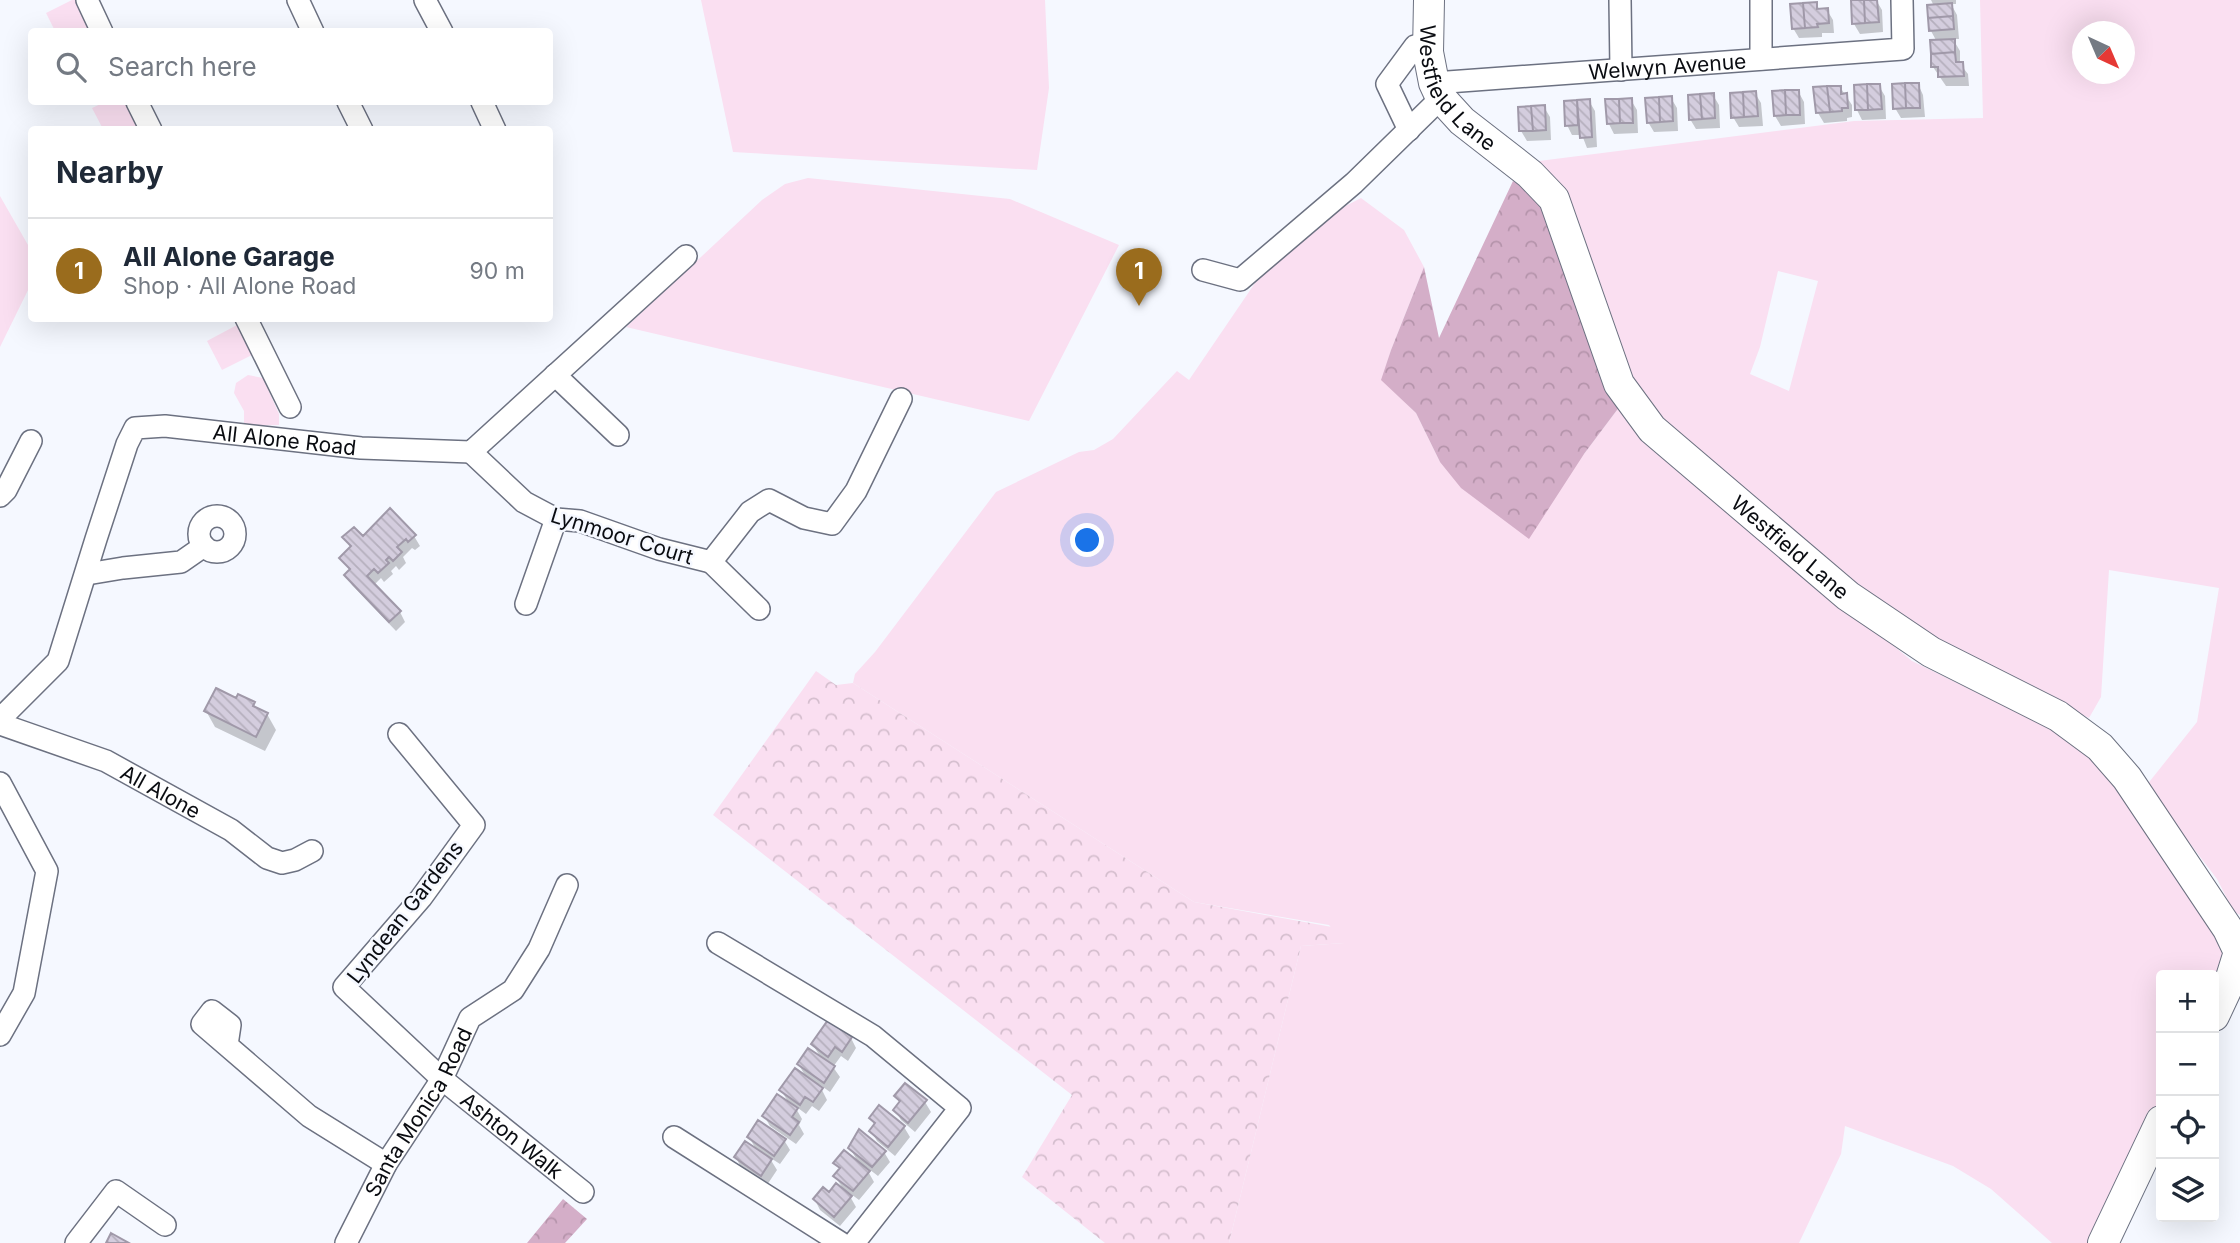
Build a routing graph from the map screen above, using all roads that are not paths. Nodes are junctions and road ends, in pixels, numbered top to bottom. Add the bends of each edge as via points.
1 (87, 0) edge
2 (298, 0) edge
3 (425, 0) edge
4 (1429, 0) edge
5 (1620, 0) edge
6 (1761, 0) edge
7 (1902, 0) edge
8 (100, 28) edge
9 (311, 28) edge
10 (440, 28) edge
11 (1415, 46) dead end
12 (1762, 59) junction
13 (1621, 70) junction
14 (1438, 91) junction
15 (138, 105) edge
16 (350, 105) edge
17 (483, 105) edge
18 (149, 126) edge
19 (360, 126) edge
20 (493, 126) edge
21 (1409, 130) junction
22 (686, 256) dead end
23 (1203, 270) dead end
24 (248, 322) edge
25 (555, 375) junction
26 (901, 399) dead end
27 (290, 407) dead end
28 (618, 435) dead end
29 (31, 441) dead end
30 (471, 452) junction
31 (0, 496) edge
32 (556, 519) junction
33 (204, 546) dead end
34 (711, 562) junction
35 (87, 572) junction
36 (526, 604) dead end
37 (759, 609) dead end
38 (0, 722) edge
39 (399, 734) dead end
40 (0, 783) edge
41 (312, 851) dead end
42 (567, 886) dead end
43 (718, 943) dead end
44 (2239, 951) edge
45 (2219, 1005) edge
46 (202, 1024) dead end
47 (1, 1032) edge
48 (442, 1079) junction
49 (2156, 1132) edge
50 (674, 1137) dead end
51 (386, 1164) junction
52 (583, 1192) dead end
53 (164, 1225) dead end
54 (76, 1243) edge
55 (346, 1243) edge
56 (841, 1243) edge
57 (854, 1243) edge
58 (2103, 1243) edge

1 - 8 street
2 - 9 street
3 - 10 street
4 - 14 street, Westfield Lane via 1428,52
5 - 13 street
6 - 12 street
7 - 12 street, Welwyn Avenue via 1903,49
11 - 21 street, Westfield Lane via 1387,84
12 - 13 street, Welwyn Avenue
13 - 14 street, Welwyn Avenue
14 - 21 street
14 - 44 street, Westfield Lane via 1462,121 1530,174 1554,199 1619,384 1652,429 1848,596 1931,652 2058,716 2100,747 2127,778
15 - 18 street
16 - 19 street
17 - 20 street
21 - 23 street via 1240,280
22 - 25 street
24 - 27 street
25 - 28 street
25 - 30 street
26 - 34 street, Lynmoor Court via 856,491 832,524 804,518 769,500 750,512
29 - 31 street
30 - 32 street, Lynmoor Court via 524,502
30 - 35 street, All Alone Road via 361,448 165,426 135,428
32 - 34 street, Lynmoor Court via 580,521
32 - 36 street
33 - 35 street via 181,562
34 - 37 street, Lynmoor Court
35 - 38 street, All Alone Road via 58,662
38 - 41 street, All Alone via 106,761 231,830 267,858 282,863
39 - 48 street, Lyndean Gardens via 474,825 421,898 344,987
40 - 47 street via 47,871 24,993
42 - 48 street, Santa Monica Road via 539,950 513,990 470,1018
43 - 57 street via 873,1036 960,1108
44 - 45 street, Westfield Lane
46 - 51 street via 309,1116
48 - 51 street, Santa Monica Road
48 - 52 street, Ashton Walk
49 - 58 street
50 - 56 street
51 - 55 street, Santa Monica Road
53 - 54 street via 116,1191

